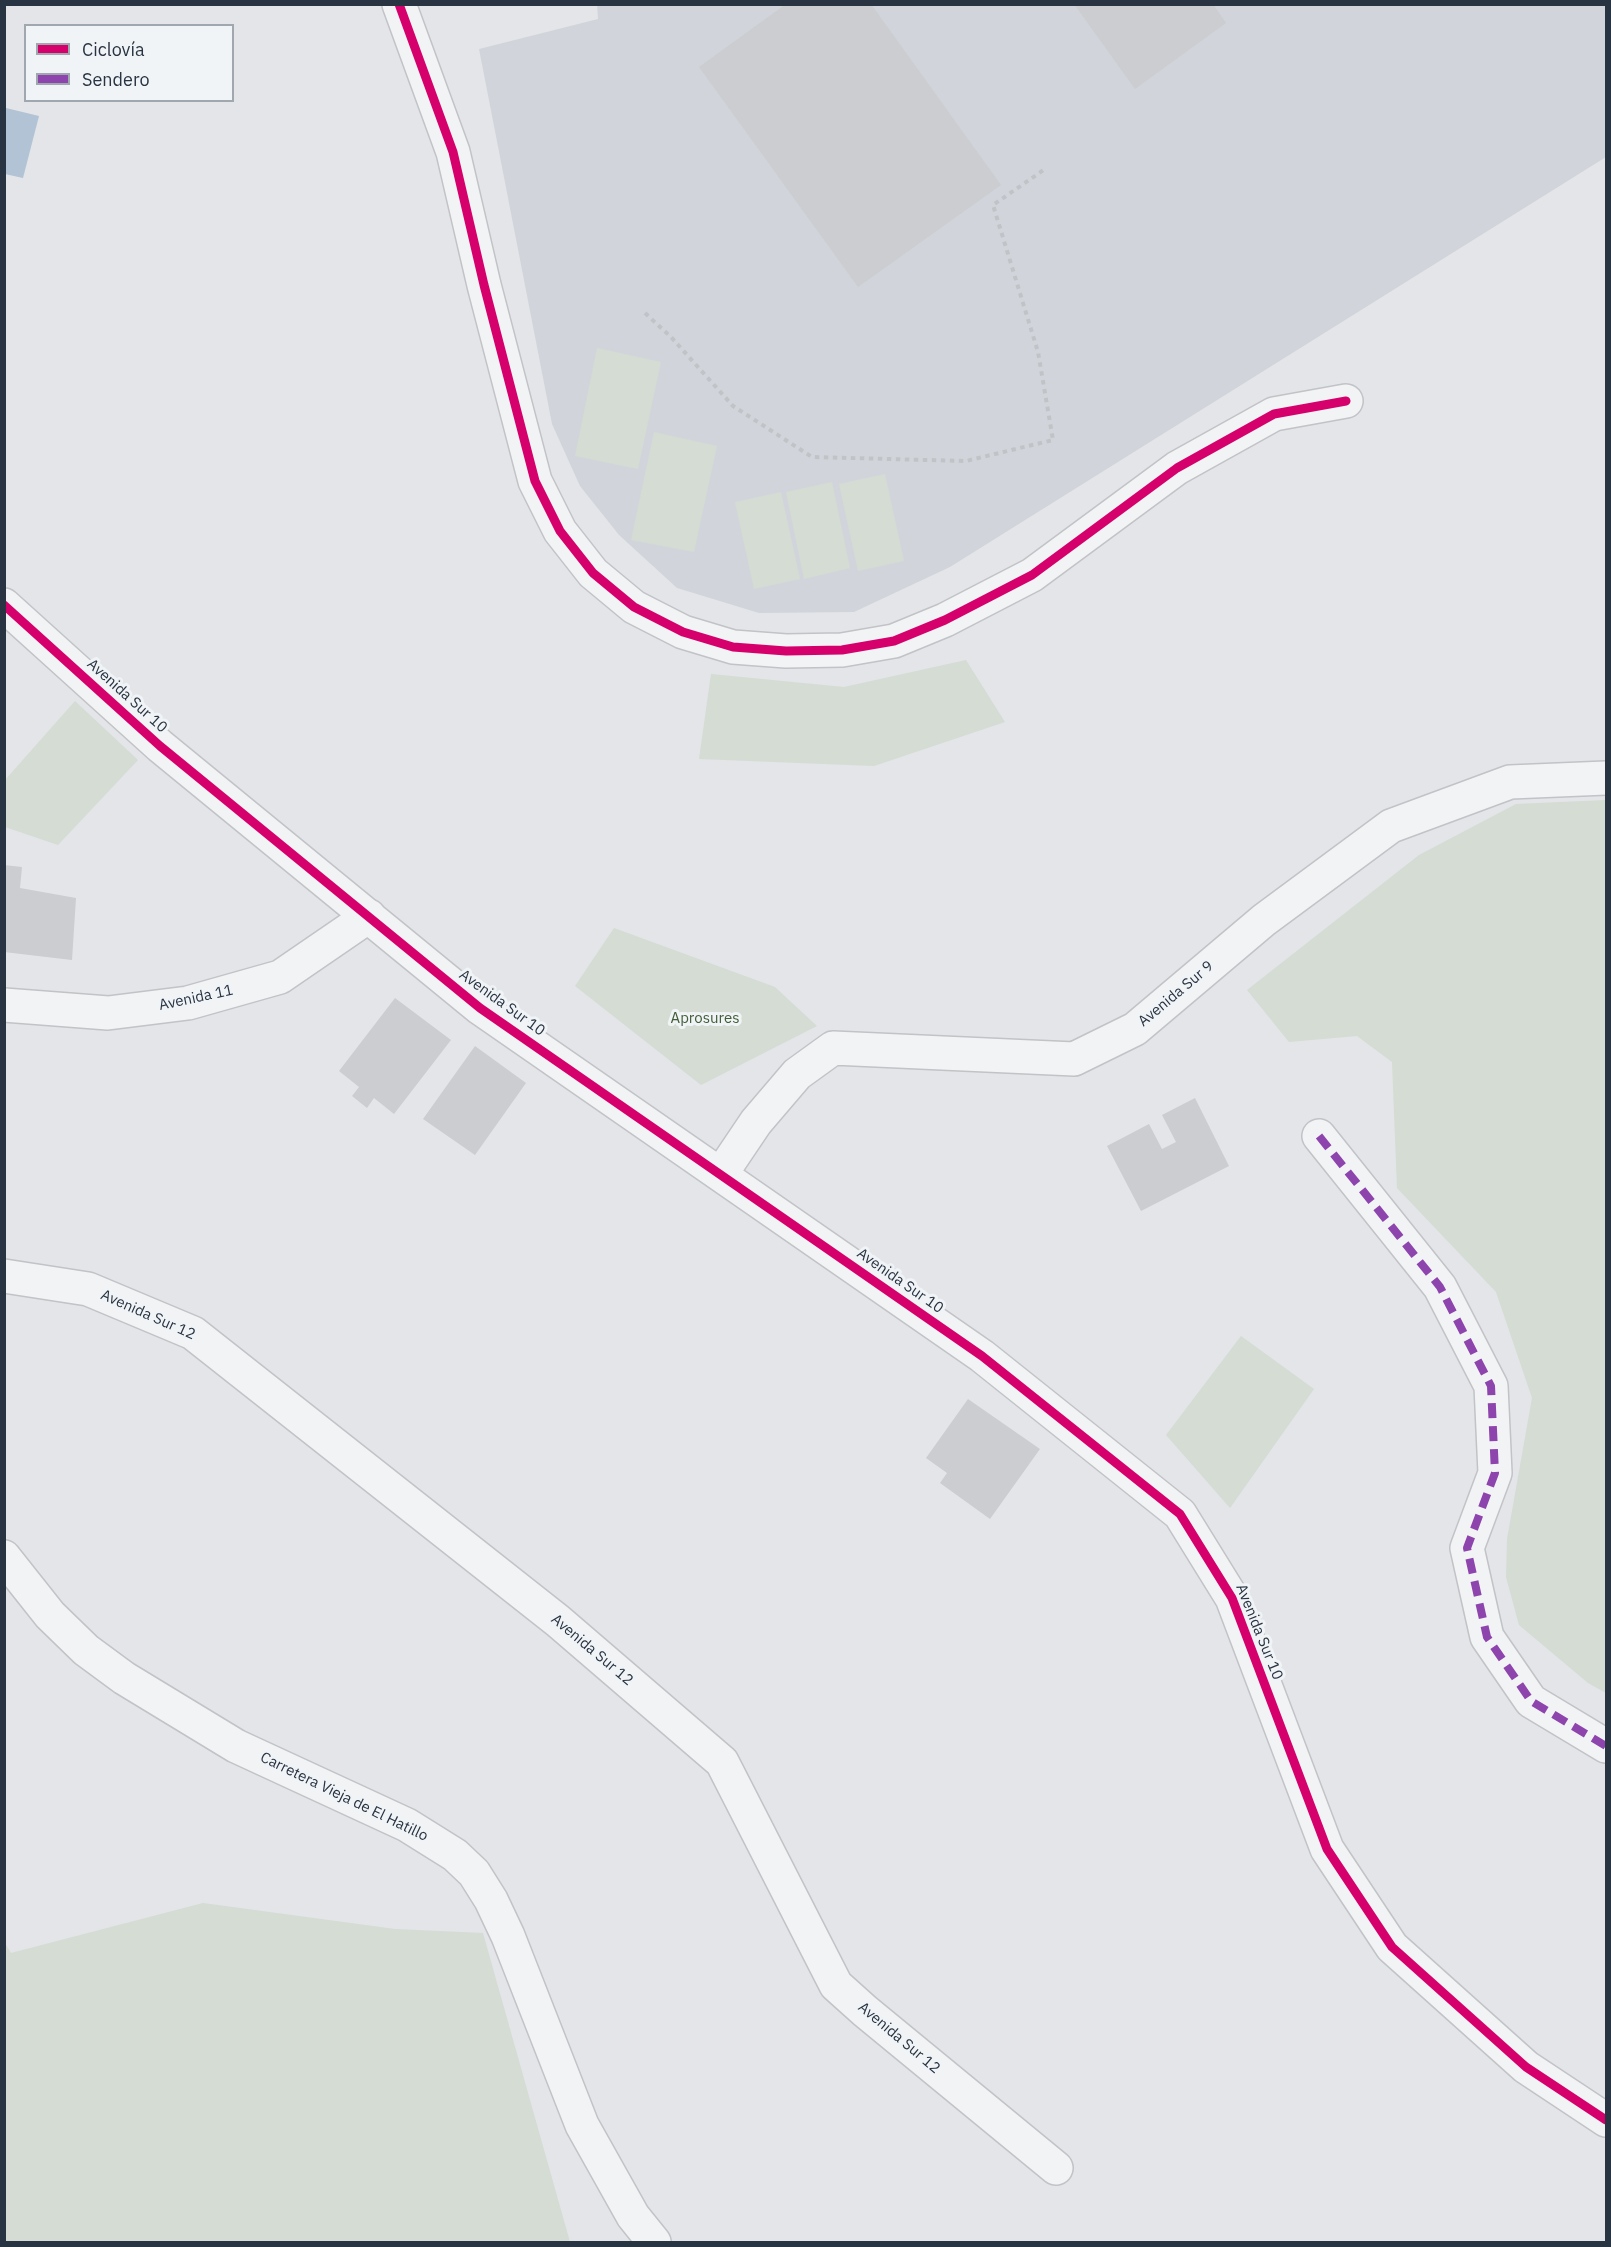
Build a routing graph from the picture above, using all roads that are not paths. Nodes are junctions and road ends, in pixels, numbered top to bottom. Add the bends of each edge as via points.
1 (399, 4) edge
2 (1346, 401) dead end
3 (4, 605) edge
4 (1606, 778) edge
5 (369, 916) junction
6 (4, 1005) edge
7 (1318, 1136) dead end
8 (721, 1174) junction
9 (4, 1276) edge
10 (4, 1557) edge
11 (1606, 1746) edge
12 (1606, 2120) edge
13 (1056, 2168) dead end
14 (654, 2242) edge

1 - 2 street via 453,152 535,481 560,531 593,573 634,607 683,632 734,647 786,651 842,650 894,641 945,621 1032,575 1177,468 1274,414
3 - 5 street, Avenida Sur 10 via 160,746
4 - 8 street, Avenida Sur 9 via 1510,782 1390,826 1264,920 1135,1029 1074,1059 833,1048 797,1074 756,1122
5 - 6 street, Avenida 11 via 280,977 188,1003 108,1013
5 - 8 street, Avenida Sur 10 via 480,1008
7 - 11 street via 1440,1287 1491,1386 1495,1473 1467,1548 1487,1637 1531,1701
8 - 12 street, Avenida Sur 10 via 982,1356 1180,1514 1232,1598 1327,1849 1392,1947 1526,2067
9 - 13 street, Avenida Sur 12 via 88,1289 193,1333 558,1621 722,1762 836,1985
10 - 14 street, Carretera Vieja de El Hatillo via 50,1615 86,1650 124,1678 236,1746 407,1825 455,1855 474,1873 508,1935 582,2125 633,2216

